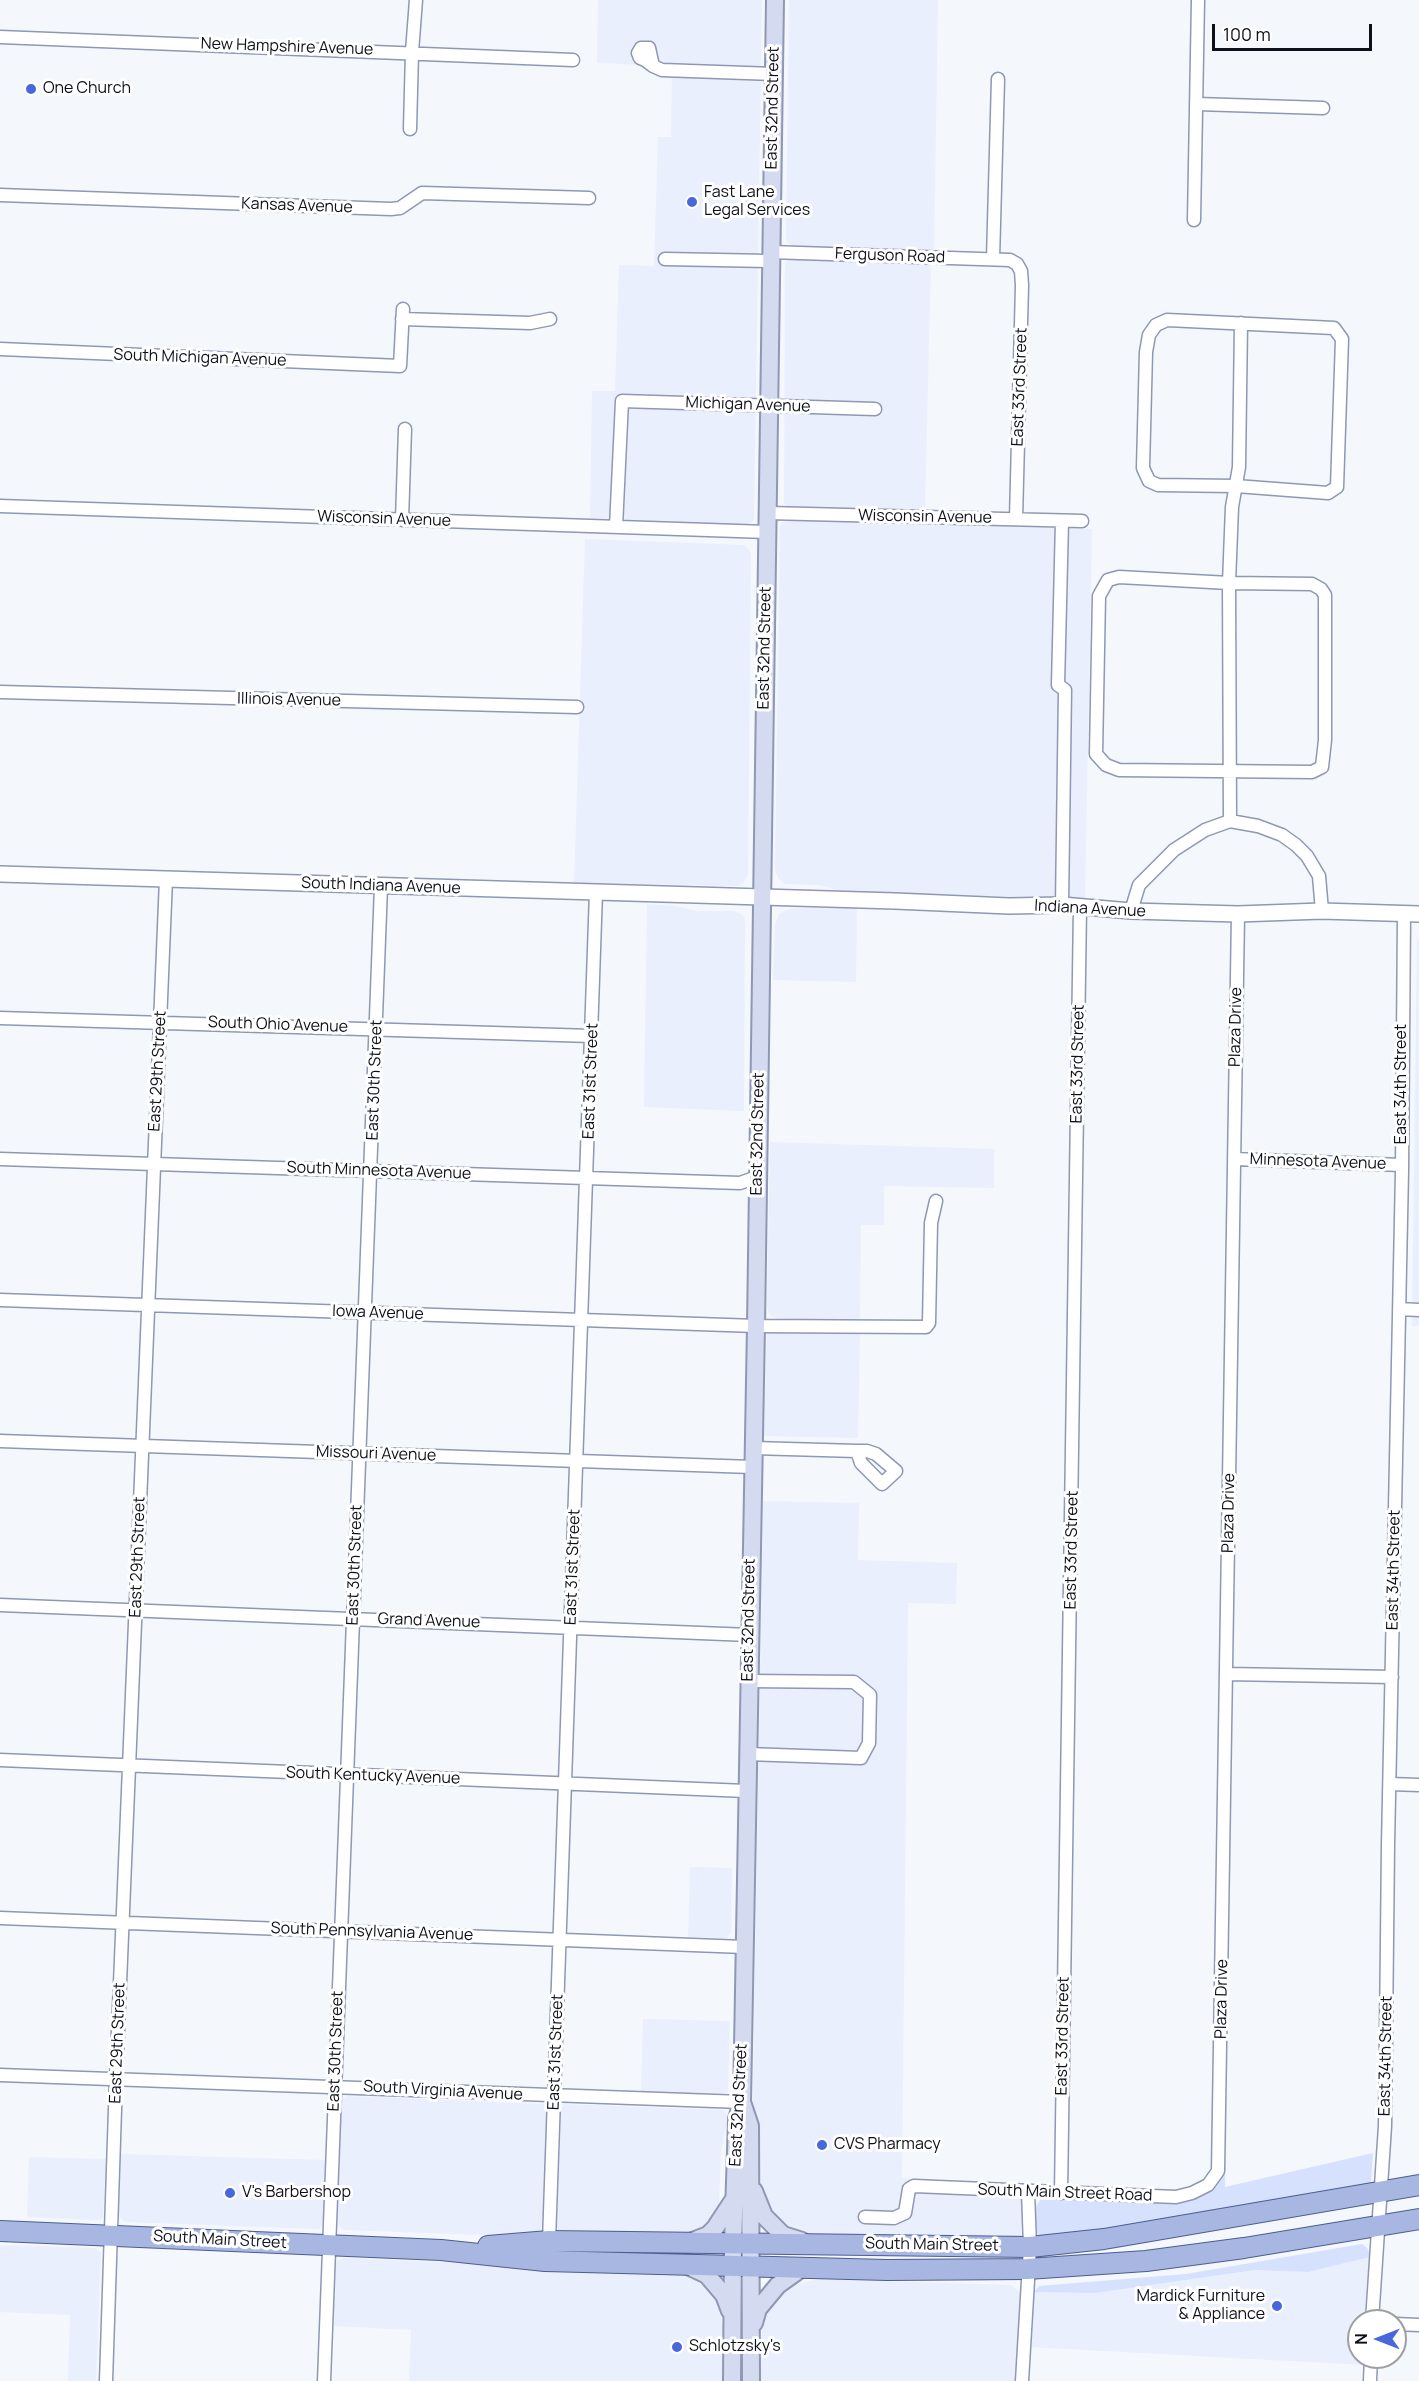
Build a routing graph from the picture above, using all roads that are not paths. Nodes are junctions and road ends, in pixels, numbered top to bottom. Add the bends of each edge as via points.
1 (417, 0) edge
2 (775, 0) edge
3 (1198, 0) edge
4 (0, 37) edge
5 (412, 52) junction
6 (573, 60) dead end
7 (653, 66) dead end
8 (774, 74) junction
9 (998, 79) dead end
10 (1197, 104) junction
11 (1323, 108) dead end
12 (410, 129) dead end
13 (0, 195) edge
14 (589, 198) dead end
15 (1194, 220) dead end
16 (770, 256) junction
17 (665, 259) dead end
18 (993, 259) junction
19 (1010, 260) joint
20 (550, 319) dead end
21 (1241, 323) junction
22 (0, 349) edge
23 (769, 406) junction
24 (875, 409) dead end
25 (405, 429) dead end
26 (1236, 486) junction
27 (0, 506) edge
28 (768, 513) junction
29 (1016, 519) junction
30 (402, 520) junction
31 (1062, 521) junction
32 (1082, 521) dead end
33 (616, 527) junction
34 (767, 532) junction
35 (1229, 584) junction
36 (0, 692) edge
37 (578, 707) dead end
38 (1229, 771) junction
39 (1230, 821) junction
40 (0, 874) edge
41 (166, 879) junction
42 (381, 886) junction
43 (596, 892) junction
44 (762, 897) junction
45 (1062, 905) junction
46 (1080, 907) junction
47 (1131, 911) junction
48 (1322, 911) junction
49 (1238, 914) junction
50 (1411, 914) edge
51 (0, 1018) edge
52 (161, 1021) junction
53 (377, 1029) junction
54 (592, 1036) junction
55 (0, 1159) edge
56 (1234, 1159) junction
57 (154, 1164) junction
58 (1402, 1165) junction
59 (371, 1171) junction
60 (757, 1177) junction
61 (587, 1178) junction
62 (936, 1202) dead end
63 (0, 1300) edge
64 (148, 1305) junction
65 (1399, 1309) junction
66 (1419, 1310) edge
67 (365, 1312) junction
68 (582, 1320) junction
69 (756, 1326) junction
70 (0, 1441) edge
71 (143, 1446) junction
72 (753, 1448) junction
73 (857, 1451) dead end
74 (360, 1454) junction
75 (577, 1461) junction
76 (752, 1467) junction
77 (0, 1605) edge
78 (136, 1610) junction
79 (353, 1618) junction
80 (571, 1626) junction
81 (750, 1635) junction
82 (1227, 1674) junction
83 (1392, 1677) junction
84 (748, 1681) junction
85 (747, 1754) junction
86 (0, 1760) edge
87 (129, 1765) junction
88 (348, 1775) junction
89 (566, 1783) junction
90 (1390, 1784) junction
91 (1419, 1785) edge
92 (746, 1791) junction
93 (0, 1918) edge
94 (123, 1922) junction
95 (341, 1930) junction
96 (560, 1940) junction
97 (744, 1947) junction
98 (0, 2075) edge
99 (116, 2079) junction
100 (334, 2086) junction
101 (554, 2096) junction
102 (742, 2102) junction
103 (1220, 2112) joint
104 (751, 2181) junction
105 (1419, 2185) edge
106 (1028, 2191) junction
107 (1380, 2191) junction
108 (1061, 2193) junction
109 (734, 2198) junction
110 (865, 2217) dead end
111 (1419, 2219) edge
112 (1378, 2226) junction
113 (0, 2231) edge
114 (111, 2235) junction
115 (549, 2241) junction
116 (687, 2243) junction
117 (742, 2244) junction
118 (811, 2244) junction
119 (329, 2245) junction
120 (1029, 2247) junction
121 (441, 2250) junction
122 (686, 2265) junction
123 (742, 2267) junction
124 (802, 2268) junction
125 (1027, 2270) junction
126 (1373, 2309) edge
127 (733, 2317) junction
128 (751, 2336) junction
129 (106, 2381) edge
130 (324, 2381) edge
131 (732, 2381) edge
132 (751, 2381) edge
133 (1022, 2381) edge

1 - 5 street
2 - 8 main road, East 32nd Street
3 - 10 street
4 - 5 street, New Hampshire Avenue
5 - 6 street, New Hampshire Avenue
5 - 12 street
7 - 8 street via 662,70
8 - 16 main road, East 32nd Street
9 - 18 street
10 - 11 street
10 - 15 street
13 - 14 street, Kansas Avenue via 391,209 400,208 422,193
16 - 17 street
16 - 18 street, Ferguson Road
16 - 23 main road, East 32nd Street
18 - 19 street, Ferguson Road
19 - 29 street, East 33rd Street via 1019,267 1022,280
20 - 22 street, South Michigan Avenue via 530,323 403,314 400,366
21 - 26 street
21 - 26 street via 1167,320 1156,325 1149,335 1146,352 1143,468 1149,481 1158,485
21 - 26 street via 1334,328 1342,339 1337,487 1328,493
23 - 24 street, Michigan Avenue
23 - 28 main road, East 32nd Street
23 - 33 street, Michigan Avenue via 621,401
25 - 30 street
26 - 35 street
27 - 30 street, Wisconsin Avenue
28 - 29 street, Wisconsin Avenue
28 - 34 main road, East 32nd Street
29 - 31 street, Wisconsin Avenue
30 - 33 street, Wisconsin Avenue
31 - 32 street, Wisconsin Avenue
31 - 45 street via 1058,685 1065,690
33 - 34 street, Wisconsin Avenue
34 - 44 main road, East 32nd Street
35 - 38 street
35 - 38 street via 1312,584 1325,595 1322,767 1312,772
35 - 38 street via 1108,580 1099,596 1096,754 1106,765 1119,770
36 - 37 street, Illinois Avenue
38 - 39 street
39 - 47 street via 1174,850 1139,885
39 - 48 street via 1258,826 1296,844 1319,876
40 - 41 street, South Indiana Avenue
41 - 42 street, South Indiana Avenue
41 - 52 street, East 29th Street
42 - 43 street, South Indiana Avenue
42 - 53 street, East 30th Street
43 - 44 street, South Indiana Avenue
43 - 54 street, East 31st Street
44 - 45 street, Indiana Avenue
44 - 60 main road, East 32nd Street
45 - 46 street, Indiana Avenue
46 - 47 street, Indiana Avenue
46 - 108 street, East 33rd Street
47 - 49 street, Indiana Avenue
48 - 49 street, Indiana Avenue
48 - 50 street, Indiana Avenue
49 - 56 street, Plaza Drive
50 - 58 street, East 34th Street
51 - 52 street, South Ohio Avenue
52 - 53 street, South Ohio Avenue
52 - 57 street, East 29th Street
53 - 54 street, South Ohio Avenue
53 - 59 street, East 30th Street
54 - 61 street, East 31st Street
55 - 57 street, South Minnesota Avenue
56 - 58 street, Minnesota Avenue
56 - 82 street, Plaza Drive
57 - 59 street, South Minnesota Avenue
57 - 64 street, East 29th Street
58 - 65 street, East 34th Street
59 - 61 street, South Minnesota Avenue
59 - 67 street, East 30th Street
60 - 61 street, South Minnesota Avenue via 740,1183
60 - 69 main road, East 32nd Street
61 - 68 street, East 31st Street
62 - 69 street, Iowa Avenue via 931,1223 926,1327
63 - 64 street, Iowa Avenue
64 - 67 street, Iowa Avenue
64 - 71 street, East 29th Street
65 - 66 street
65 - 83 street, East 34th Street
67 - 68 street, Iowa Avenue
67 - 74 street, East 30th Street
68 - 69 street, Iowa Avenue
68 - 75 street, East 31st Street
69 - 72 main road, East 32nd Street
70 - 71 street, Missouri Avenue
71 - 74 street, Missouri Avenue
71 - 78 street, East 29th Street
72 - 73 street
72 - 76 main road, East 32nd Street
74 - 75 street, Missouri Avenue
74 - 79 street, East 30th Street
75 - 76 street, Missouri Avenue
75 - 80 street, East 31st Street
76 - 81 main road, East 32nd Street
77 - 78 street, Grand Avenue
78 - 79 street, Grand Avenue
78 - 87 street, East 29th Street
79 - 80 street, Grand Avenue
79 - 88 street, East 30th Street
80 - 81 street, Grand Avenue
80 - 89 street, East 31st Street
81 - 84 main road, East 32nd Street
82 - 83 street
82 - 103 street, Plaza Drive
83 - 90 street, East 34th Street
84 - 85 main road, East 32nd Street
84 - 85 street via 854,1682 870,1695 869,1743 861,1758
85 - 92 main road, East 32nd Street
86 - 87 street, South Kentucky Avenue
87 - 88 street, South Kentucky Avenue
87 - 94 street, East 29th Street
88 - 89 street, South Kentucky Avenue
88 - 95 street, East 30th Street
89 - 92 street, South Kentucky Avenue
89 - 96 street, East 31st Street
90 - 91 street
90 - 107 street, East 34th Street via 1385,2126
92 - 97 main road, East 32nd Street
93 - 94 street, South Pennsylvania Avenue
94 - 95 street, South Pennsylvania Avenue
94 - 99 street, East 29th Street
95 - 96 street, South Pennsylvania Avenue
95 - 100 street, East 30th Street
96 - 97 street, South Pennsylvania Avenue
96 - 101 street, East 31st Street
97 - 102 main road, East 32nd Street
98 - 99 street, South Virginia Avenue
99 - 100 street, South Virginia Avenue
99 - 114 street, East 29th Street
100 - 101 street, South Virginia Avenue
100 - 119 street, East 30th Street
101 - 102 street, South Virginia Avenue
101 - 115 street, East 31st Street
102 - 104 main road via 750,2126
102 - 109 main road, East 32nd Street via 737,2119
103 - 108 street, South Main Street Road via 1218,2170 1208,2185 1176,2198
104 - 117 main road
104 - 118 main road via 764,2216 783,2235
105 - 107 main road, South Main Street
106 - 108 street, South Main Street Road
106 - 110 street, South Main Street Road via 914,2187 909,2189 905,2213 894,2218
106 - 120 street
107 - 112 street, East 34th Street
107 - 120 main road, South Main Street via 1104,2239
109 - 116 main road via 708,2235
109 - 117 main road, East 32nd Street
111 - 112 main road, South Main Street
112 - 125 main road, South Main Street via 1146,2261
112 - 126 street, East 34th Street
113 - 114 main road, South Main Street
114 - 119 main road, South Main Street
114 - 129 street, East 29th Street
115 - 116 main road, South Main Street
115 - 121 main road, South Main Street
116 - 117 main road, South Main Street
117 - 118 main road, South Main Street
117 - 123 main road
118 - 120 main road, South Main Street
119 - 121 main road, South Main Street
119 - 130 street, East 30th Street
120 - 125 street
121 - 122 main road, South Main Street via 545,2261
122 - 123 main road, South Main Street
122 - 127 main road via 707,2275 724,2295
123 - 124 main road, South Main Street
123 - 127 main road
123 - 128 main road
124 - 125 main road, South Main Street
124 - 128 main road via 778,2285 758,2309
125 - 133 street
127 - 131 main road
128 - 132 main road

